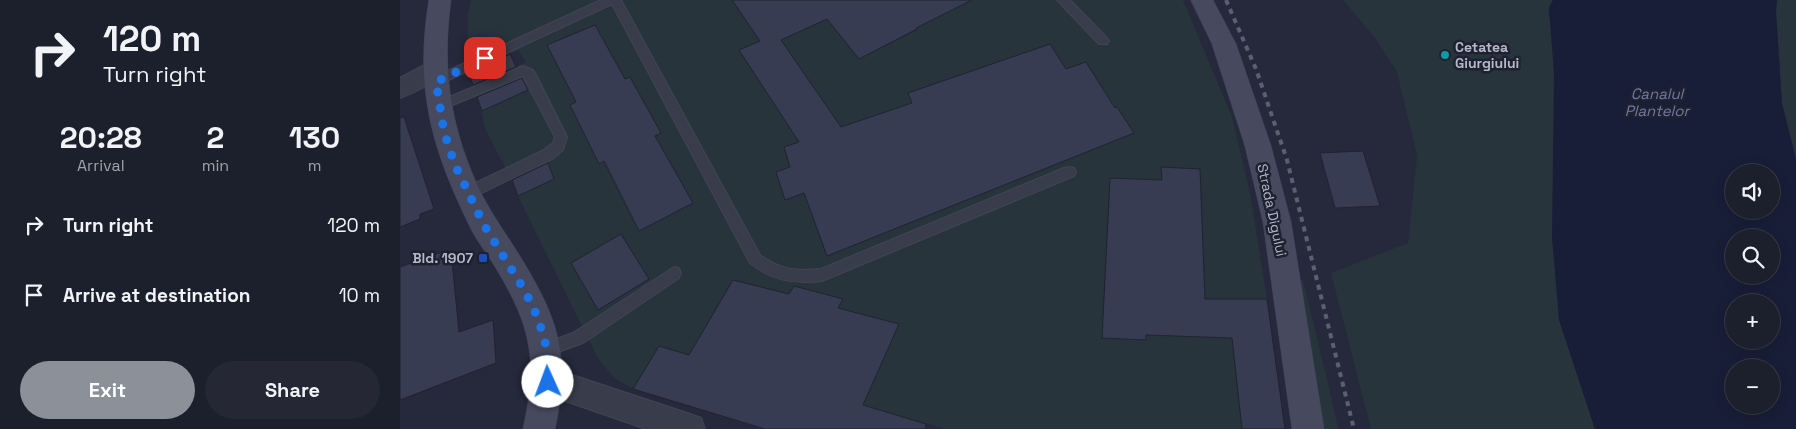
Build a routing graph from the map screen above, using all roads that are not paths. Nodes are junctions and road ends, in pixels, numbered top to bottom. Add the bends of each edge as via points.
1 (440, 0) edge
2 (613, 0) edge
3 (1063, 0) edge
4 (1202, 0) edge
5 (1103, 41) dead end
6 (436, 85) junction
7 (400, 89) edge
8 (1069, 172) dead end
9 (468, 193) junction
10 (674, 273) dead end
11 (547, 349) junction
12 (548, 382) junction
13 (539, 429) edge
14 (690, 429) edge
15 (1308, 429) edge

1 - 6 main road
2 - 6 lane
2 - 8 lane via 755,259 768,270 800,278 822,275
3 - 5 lane
4 - 15 main road, Strada Digului via 1224,44 1263,165 1277,222
6 - 7 street
6 - 9 main road via 444,132
6 - 9 lane via 523,71 529,73 561,137 558,146 548,154
9 - 11 main road via 534,309
10 - 11 lane via 578,338
11 - 12 main road
12 - 13 main road
12 - 14 street

